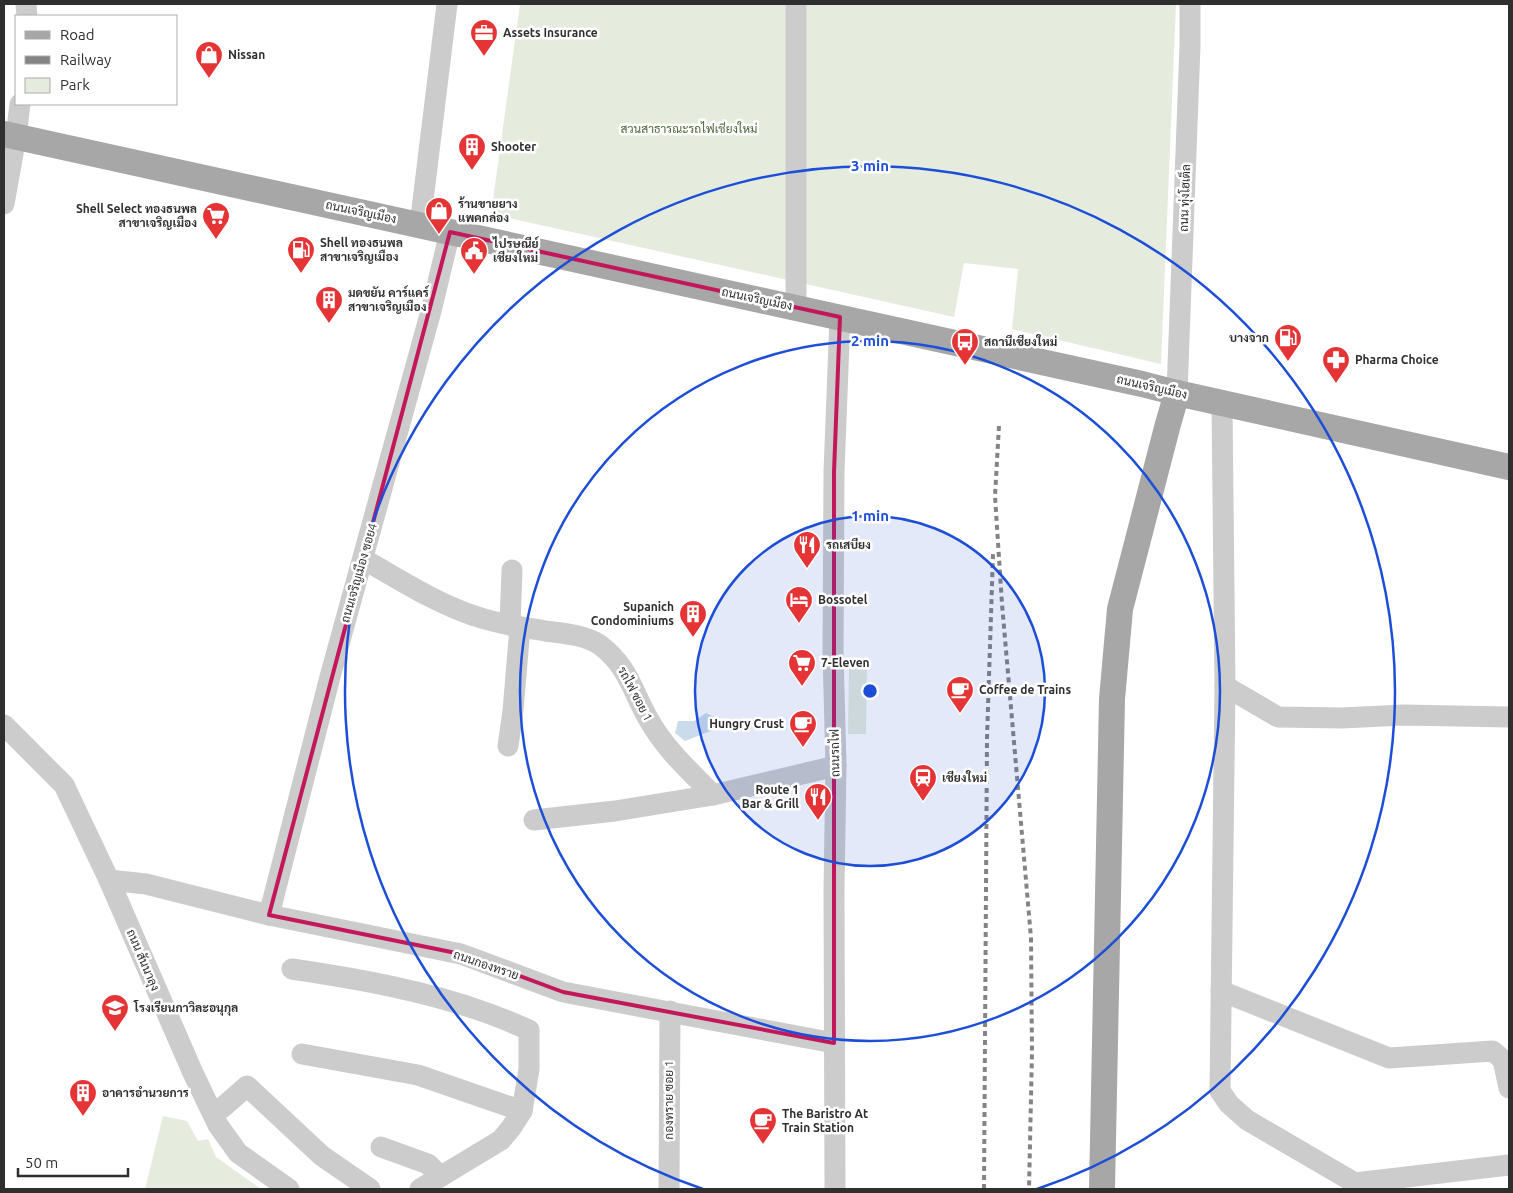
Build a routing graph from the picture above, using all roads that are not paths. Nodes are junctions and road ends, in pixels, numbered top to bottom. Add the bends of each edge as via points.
1 (447, 4) edge
2 (796, 4) edge
3 (1190, 4) edge
4 (20, 105) edge
5 (10, 135) edge
6 (4, 199) edge
7 (420, 225) junction
8 (450, 232) junction
9 (796, 308) junction
10 (840, 318) junction
11 (1142, 384) junction
12 (1178, 393) junction
13 (1218, 402) junction
14 (1168, 424) junction
15 (1509, 467) edge
16 (363, 559) junction
17 (512, 570) dead end
18 (515, 626) junction
19 (1225, 686) junction
20 (1509, 717) edge
21 (4, 725) edge
22 (508, 746) dead end
23 (836, 766) junction
24 (713, 795) junction
25 (534, 820) dead end
26 (109, 880) junction
27 (269, 915) junction
28 (292, 969) dead end
29 (1221, 991) junction
30 (670, 1011) junction
31 (834, 1043) junction
32 (302, 1054) dead end
33 (1509, 1088) edge
34 (522, 1111) junction
35 (212, 1112) junction
36 (381, 1147) dead end
37 (1509, 1165) edge
38 (440, 1176) junction
39 (1357, 1186) edge
40 (289, 1189) edge
41 (370, 1189) edge
42 (420, 1189) edge
43 (669, 1189) edge
44 (835, 1189) edge
45 (1102, 1189) edge

1 - 7 street
2 - 9 street
3 - 12 street, ถนน ทุ่งโฮเต็ล
4 - 5 street
5 - 6 street
5 - 7 main road, ถนนเจริญเมือง
7 - 8 main road, ถนนเจริญเมือง
8 - 9 main road, ถนนเจริญเมือง
8 - 16 street, ถนนเจริญเมือง ซอย4
9 - 10 main road, ถนนเจริญเมือง
10 - 11 main road, ถนนเจริญเมือง
10 - 23 street, ถนนรถไฟ via 834,472
11 - 12 main road, ถนนเจริญเมือง
11 - 14 main road
12 - 13 main road, ถนนเจริญเมือง
12 - 14 main road
13 - 14 main road via 1197,406
13 - 15 main road, ถนนเจริญเมือง
13 - 19 street
14 - 45 main road via 1120,609 1112,699
16 - 18 street, รถไฟ ซอย 1 via 440,602 474,616
16 - 27 street, ถนนเจริญเมือง ซอย4
17 - 18 street
18 - 22 street via 514,711
18 - 24 street, รถไฟ ซอย 1 via 574,635 598,644 614,657 628,676 660,738
19 - 20 street via 1278,717
19 - 29 street
21 - 26 street, ถนน สันนาลุง via 64,785
23 - 24 street
23 - 31 street, ถนนรถไฟ
24 - 25 street via 615,812
26 - 27 street, ถนนกองทราย via 146,884
26 - 35 street, ถนน สันนาลุง
27 - 30 street, ถนนกองทราย via 460,954 563,992
28 - 34 street via 418,993 489,1014 529,1030 529,1068
29 - 33 street via 1390,1058 1492,1051 1503,1060
29 - 39 street via 1220,1092 1247,1120
30 - 31 street, ถนนกองทราย
30 - 43 street, กองทราย ซอย 1
31 - 44 street, ถนนรถไฟ
32 - 34 street via 418,1075
34 - 38 street via 501,1140
35 - 40 street, ถนน สันนาลุง via 238,1153
35 - 41 street via 222,1108 247,1086 322,1156
36 - 38 street via 428,1164
37 - 39 street
38 - 42 street

